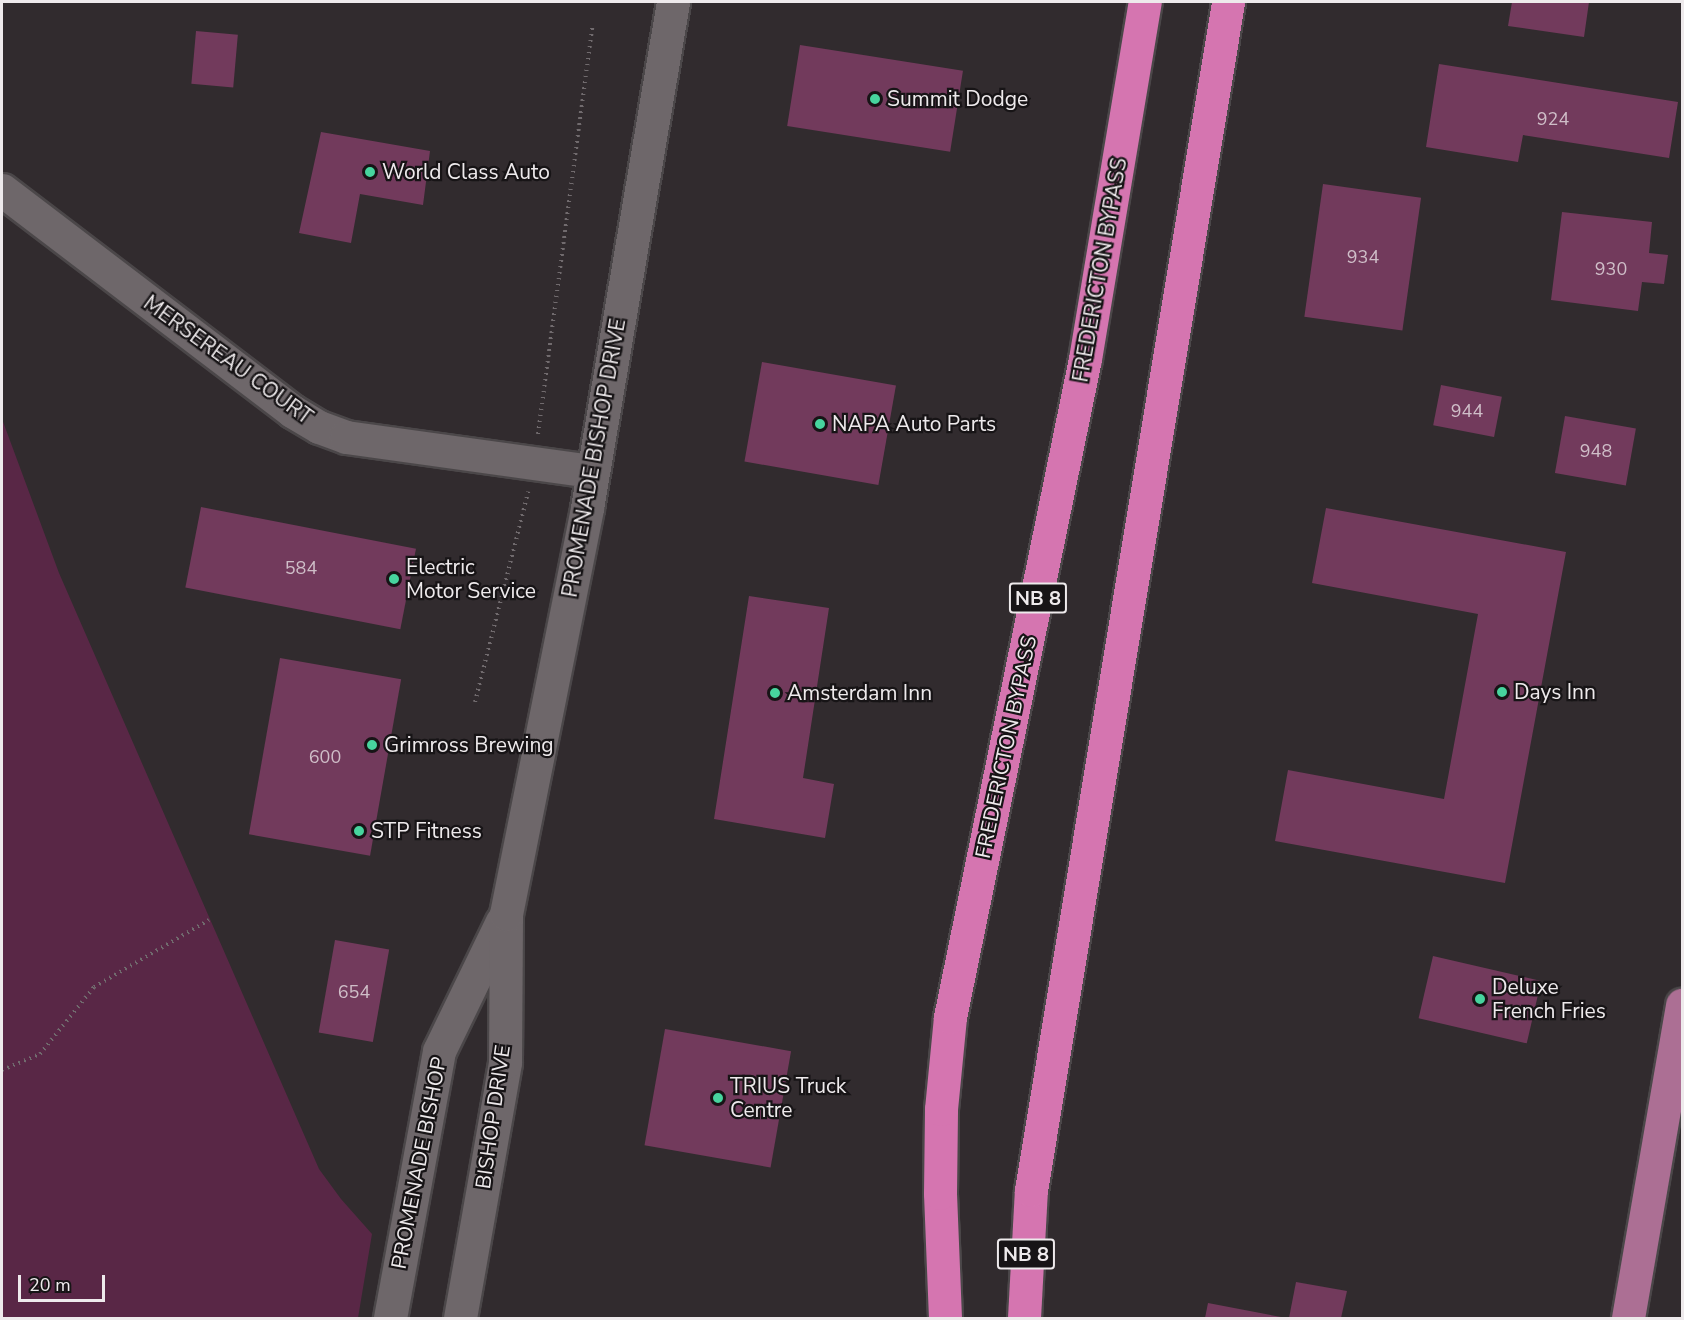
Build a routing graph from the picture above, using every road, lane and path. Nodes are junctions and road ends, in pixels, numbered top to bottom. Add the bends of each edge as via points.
1 (673, 2) edge
2 (1145, 2) edge
3 (1228, 2) edge
4 (592, 27) dead end
5 (2, 190) edge
6 (534, 463) junction
7 (592, 471) junction
8 (475, 702) dead end
9 (506, 914) junction
10 (209, 920) dead end
11 (1683, 1005) edge
12 (2, 1070) edge
13 (390, 1318) edge
14 (460, 1318) edge
15 (945, 1318) edge
16 (1024, 1318) edge
17 (1628, 1318) edge

1 - 7 street, PROMENADE BISHOP DRIVE
2 - 15 highway, FREDERICTON BYPASS / NB 8 via 1085,360 950,1017 941,1109
3 - 16 highway, NB 8 via 1031,1190
4 - 6 path
5 - 6 street, MERSEREAU COURT via 292,411 319,427 346,437
6 - 7 street, MERSEREAU COURT
6 - 8 path
7 - 9 street, PROMENADE BISHOP DRIVE
9 - 13 street, PROMENADE BISHOP via 439,1051
9 - 14 street, BISHOP DRIVE via 505,1062
10 - 12 path via 94,987 40,1054
11 - 17 main road

